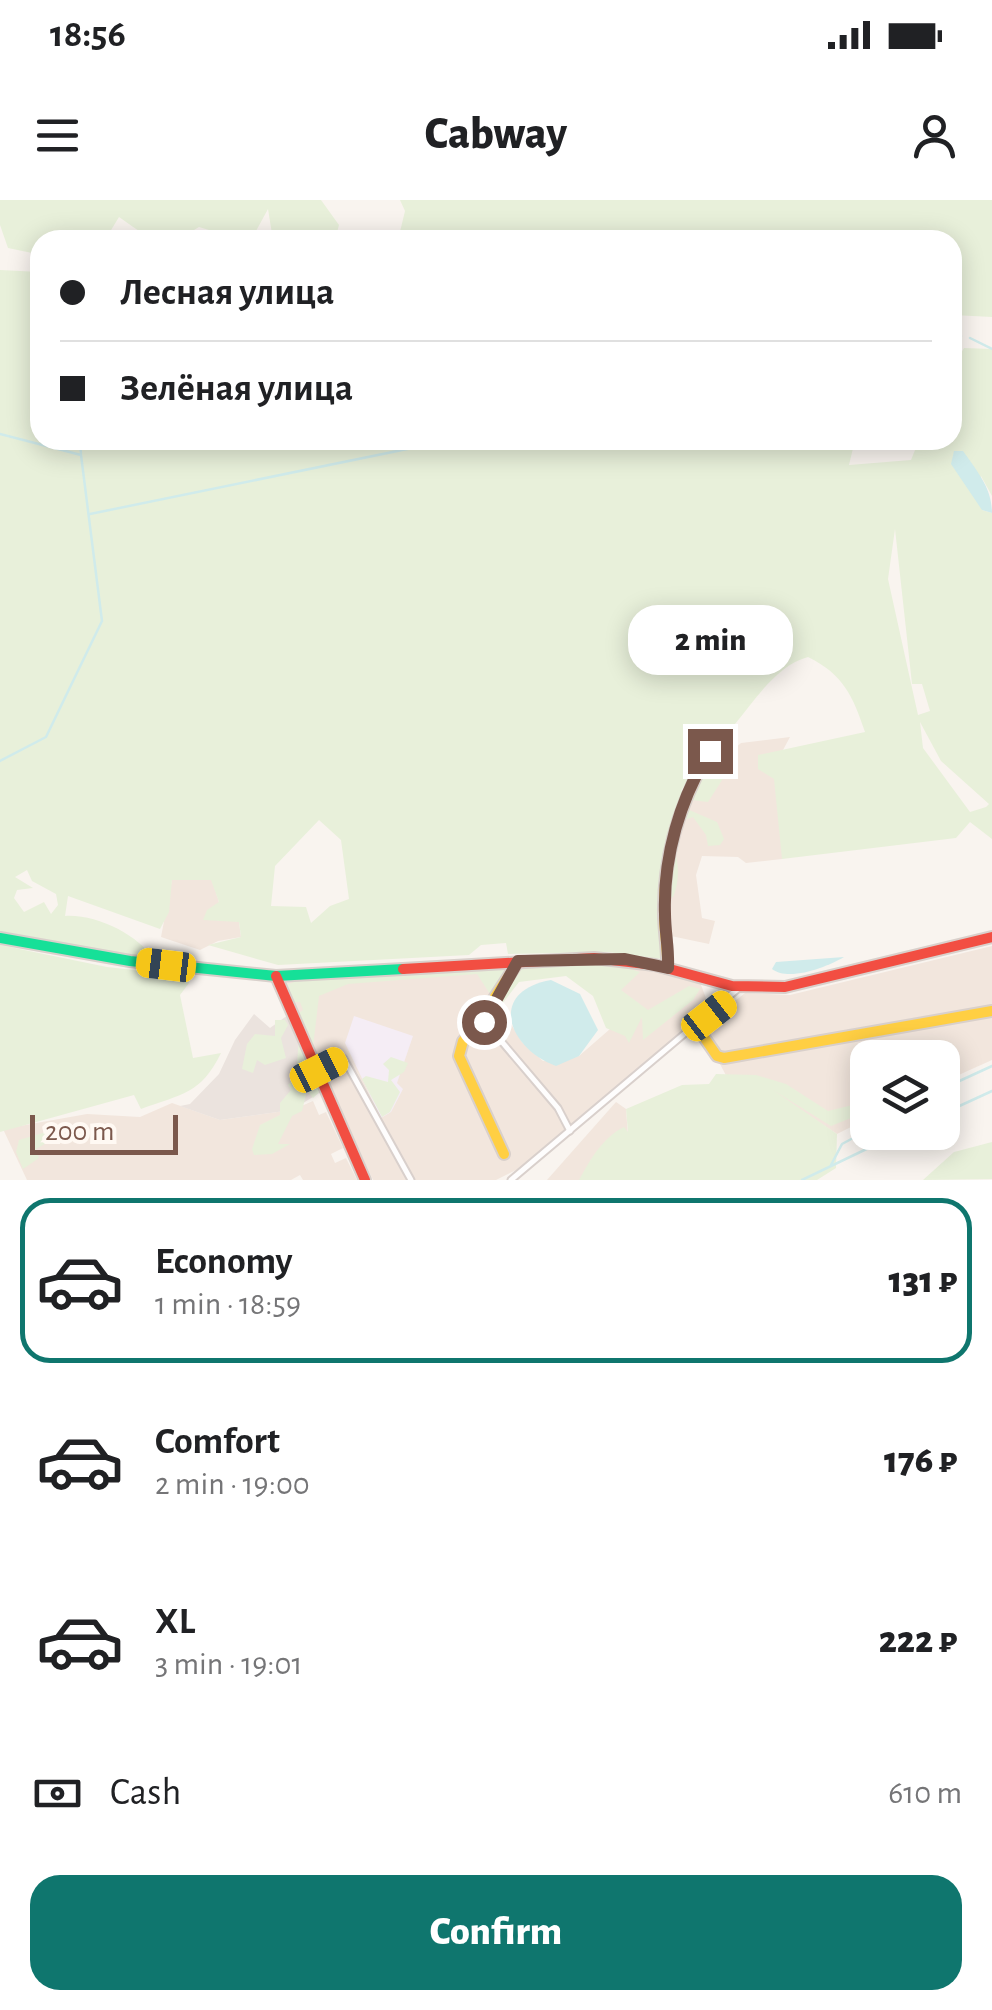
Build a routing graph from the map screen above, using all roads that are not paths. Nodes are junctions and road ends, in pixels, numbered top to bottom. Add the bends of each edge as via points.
1 (710, 751) dead end
2 (992, 937) edge
3 (0, 938) edge
4 (518, 961) junction
5 (668, 968) junction
6 (276, 976) junction
7 (740, 987) junction
8 (992, 1011) edge
9 (484, 1022) junction
10 (697, 1027) junction
11 (319, 1070) junction
12 (570, 1131) junction
13 (504, 1154) dead end
14 (365, 1180) edge
15 (411, 1180) edge
16 (511, 1180) edge

1 - 5 street via 684,794 676,825 664,914
2 - 7 street via 822,981
3 - 6 street via 130,961
4 - 5 street via 625,959
4 - 6 street
4 - 9 street
5 - 7 street
6 - 11 street
7 - 10 street
8 - 10 street via 724,1058
9 - 12 street
9 - 13 street via 462,1040 459,1056
10 - 12 street
11 - 14 street
11 - 15 street via 344,1059
12 - 16 street

